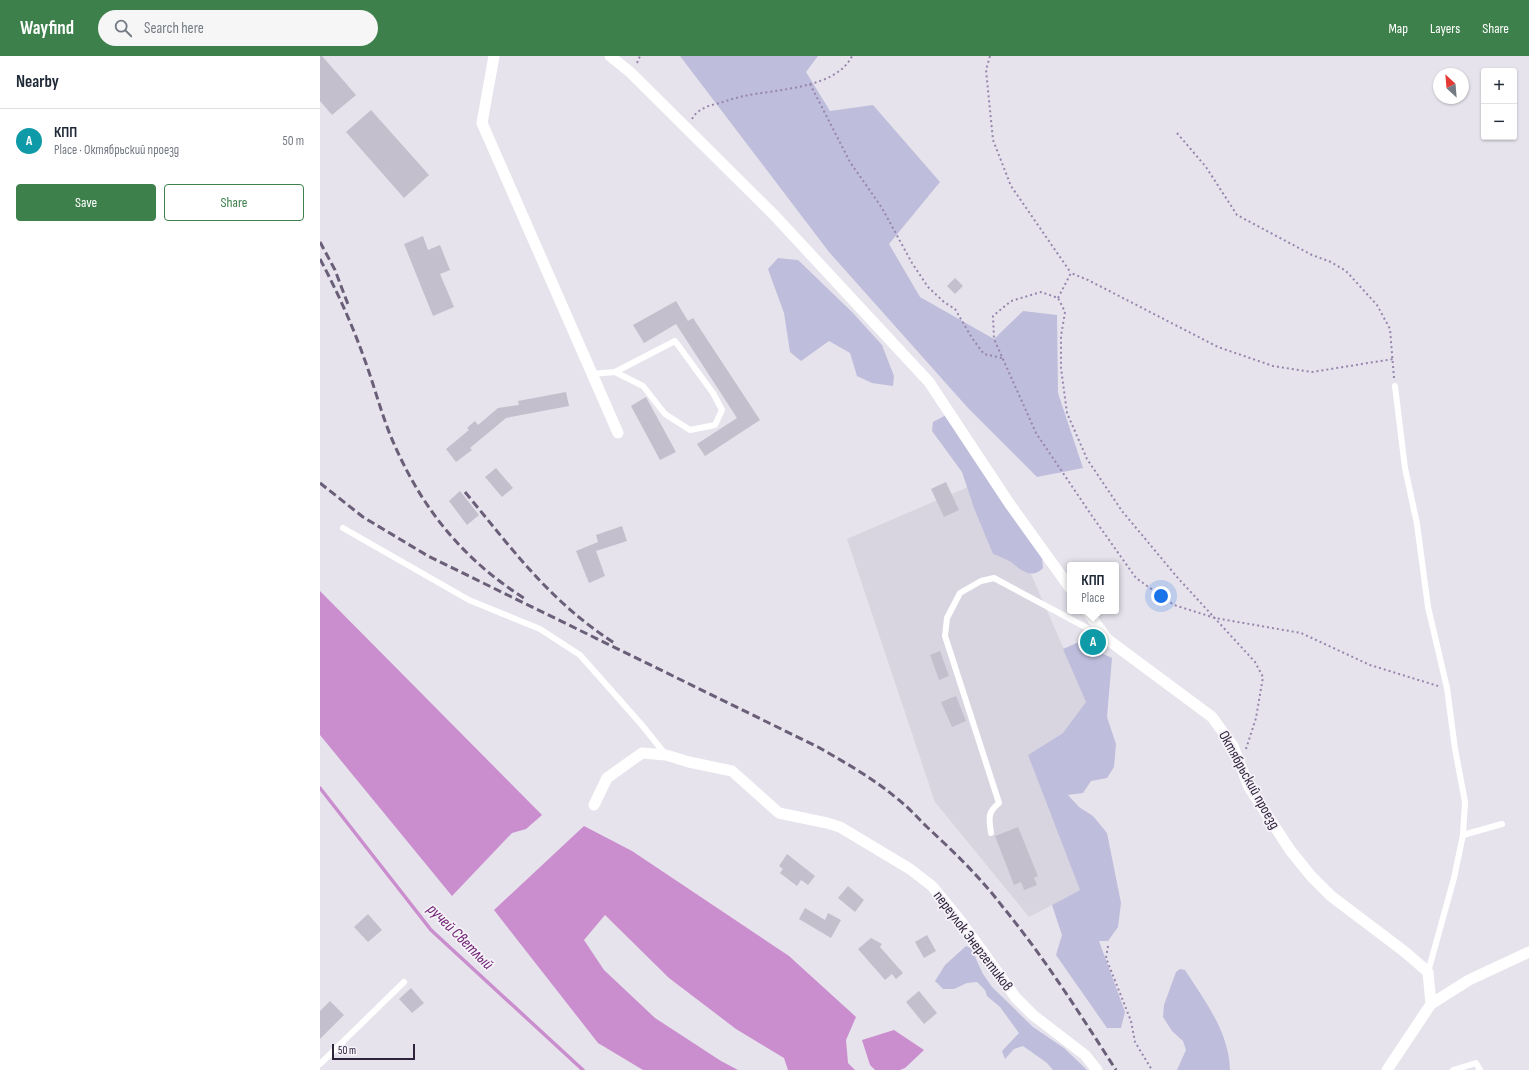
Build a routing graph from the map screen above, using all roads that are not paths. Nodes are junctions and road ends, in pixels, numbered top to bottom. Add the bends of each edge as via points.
1 (494, 56) edge
2 (610, 56) edge
3 (615, 372) junction
4 (592, 374) junction
5 (1395, 386) road end
6 (618, 433) dead end
7 (343, 528) dead end
8 (1067, 584) edge
9 (1089, 614) edge
10 (1107, 639) junction
11 (666, 755) junction
12 (594, 805) dead end
13 (1502, 824) dead end
14 (991, 833) dead end
15 (1463, 835) junction
16 (1529, 952) edge
17 (1428, 972) junction
18 (404, 982) dead end
19 (1432, 1004) junction
20 (320, 1064) edge
21 (1097, 1070) edge
22 (1387, 1070) edge
23 (1453, 1070) edge
24 (1480, 1070) edge

1 - 4 street via 482,123
2 - 8 street via 630,72 775,216 929,382 1009,503
3 - 3 lane via 675,340 722,410 715,425 690,430 665,414 643,386
3 - 4 lane
4 - 6 street
5 - 15 lane via 1405,468 1417,524 1428,607 1447,688 1465,802
7 - 11 lane via 469,600 540,629 580,655
9 - 10 street, Октябрьский проезд
10 - 14 lane via 994,578 981,581 960,593 947,618 945,636 999,803 988,817
10 - 17 street, Октябрьский проезд via 1212,717 1234,746 1249,787 1290,850 1311,876 1331,896
11 - 12 street, переулок Энергетиков via 642,753 630,761 607,778
11 - 21 street, переулок Энергетиков via 732,771 779,813 840,827 910,869 932,886 951,909 1016,998 1038,1019 1085,1055
13 - 15 lane
15 - 17 lane
16 - 19 street via 1469,980
17 - 19 street
18 - 20 lane
19 - 22 street
23 - 24 lane via 1476,1063

